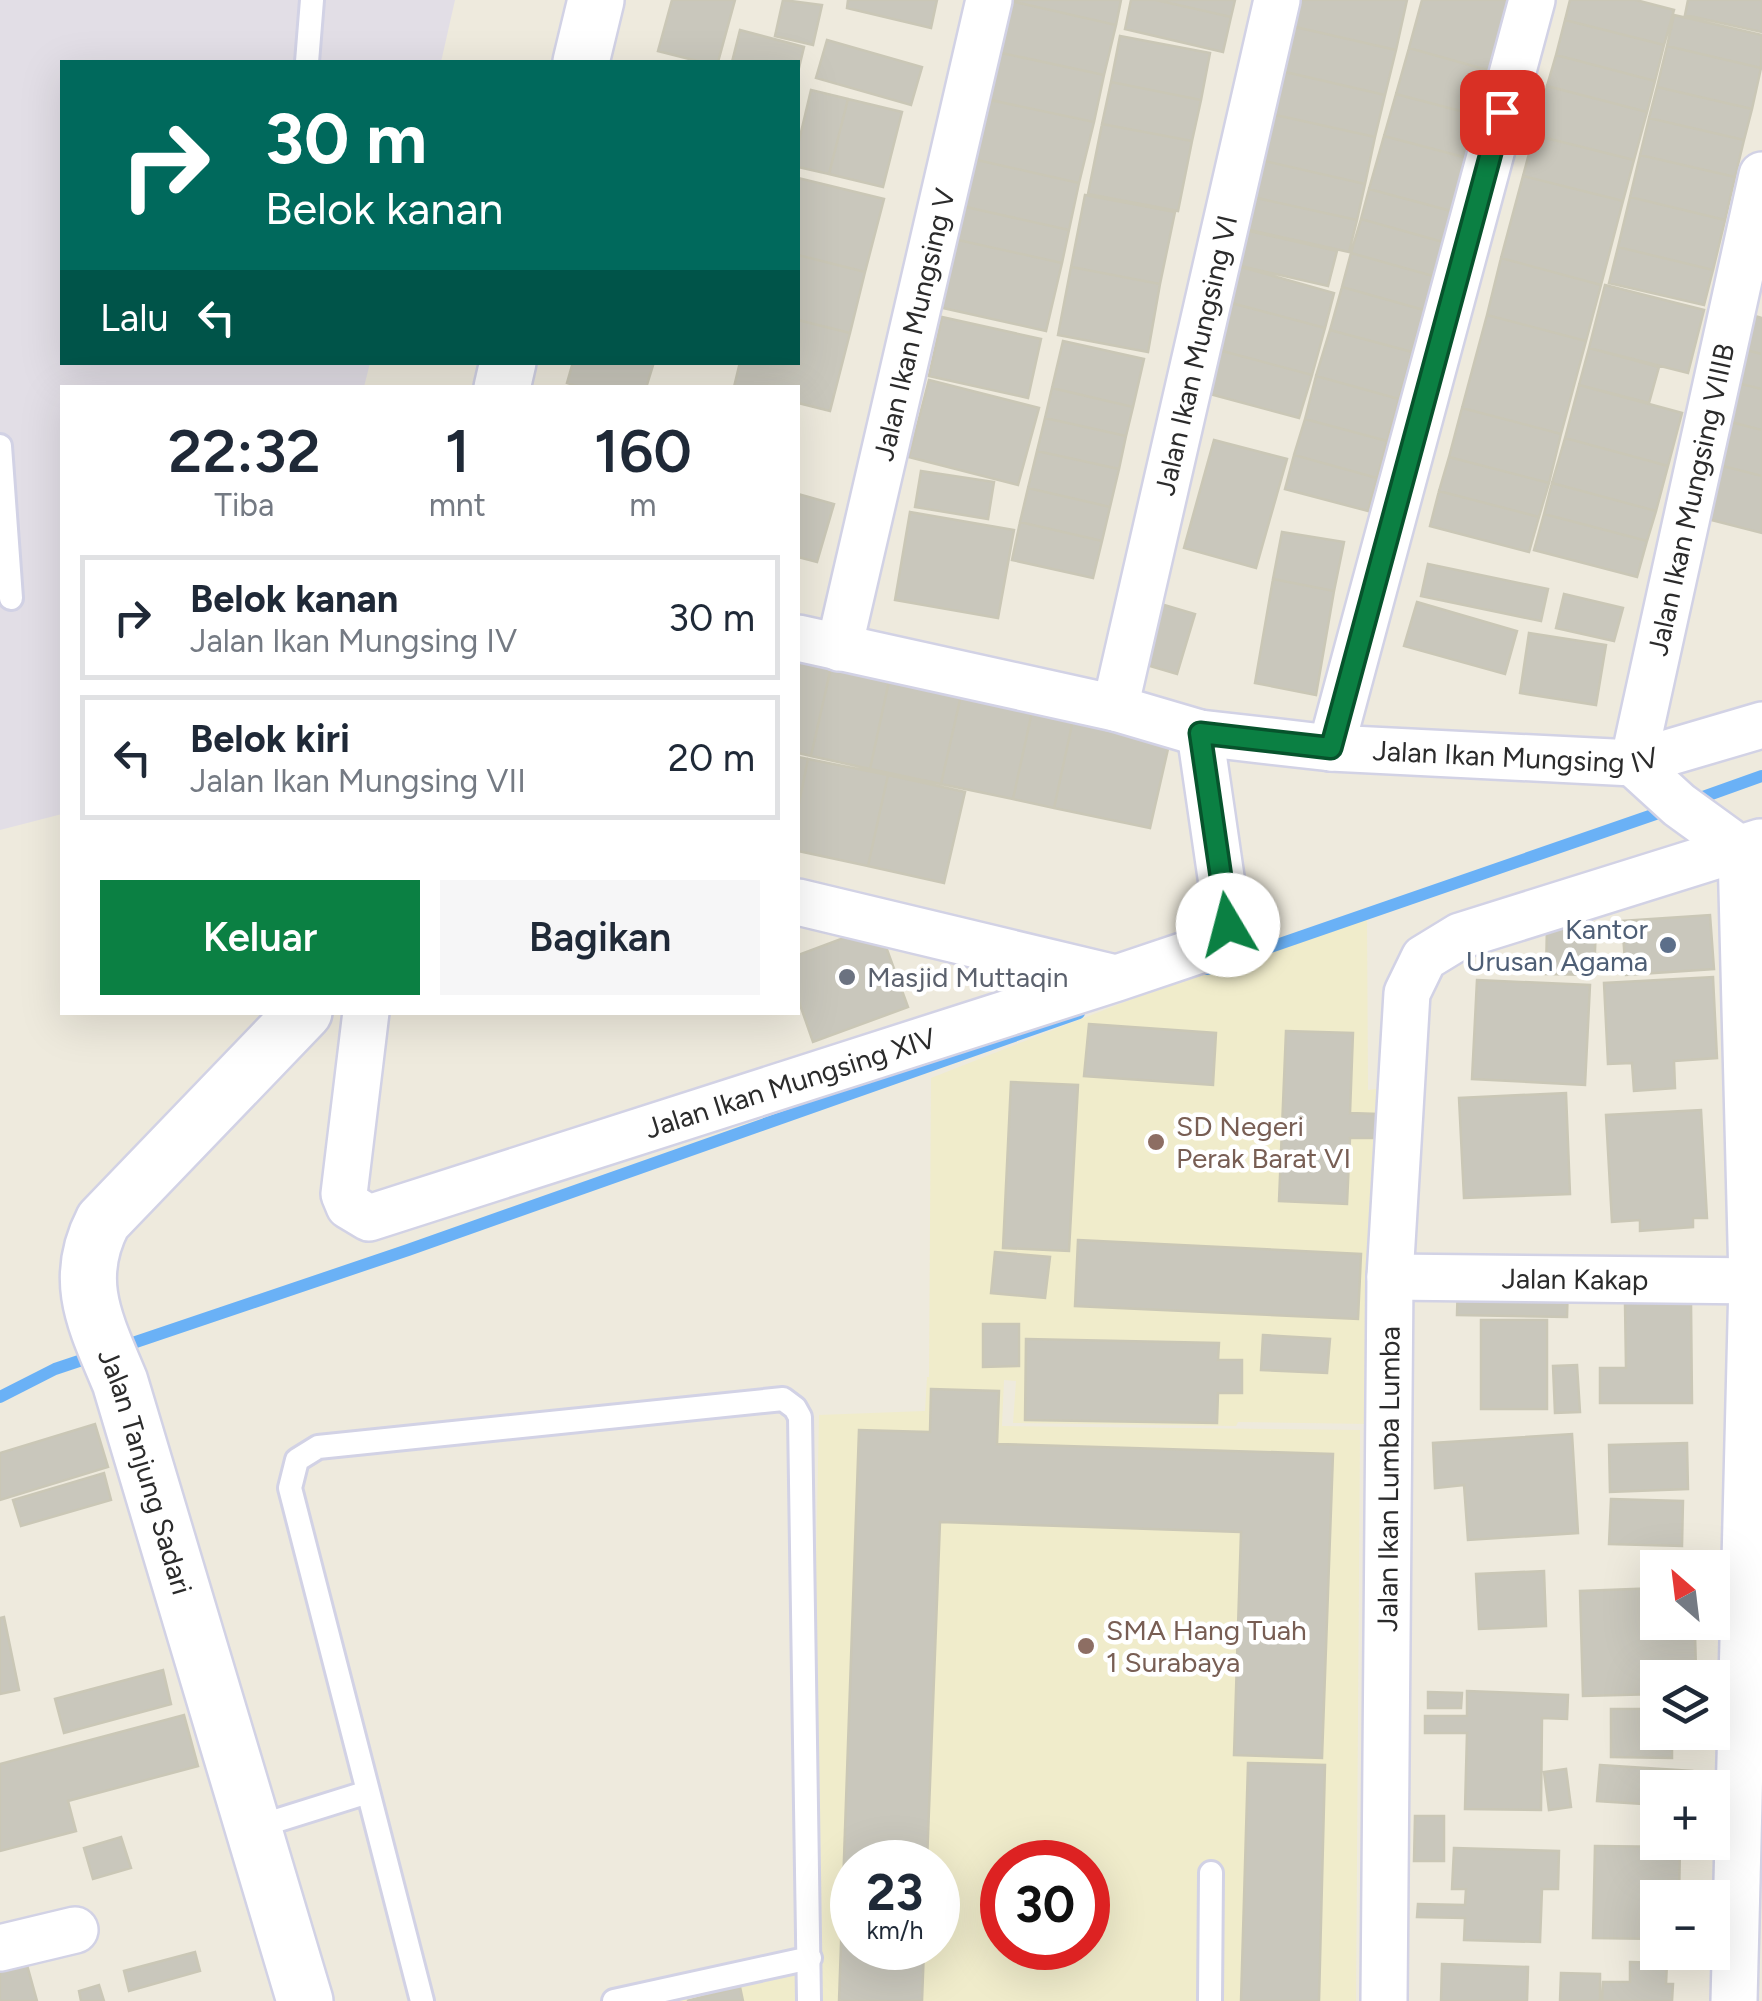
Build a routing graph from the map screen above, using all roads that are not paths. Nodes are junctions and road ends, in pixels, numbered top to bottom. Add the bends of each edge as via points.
1 (312, 0) edge
2 (596, 0) edge
3 (989, 0) edge
4 (1277, 0) edge
5 (1532, 0) edge
6 (307, 60) edge
7 (581, 60) edge
8 (1762, 176) edge
9 (0, 446) edge
10 (11, 598) dead end
11 (818, 643) edge
12 (1114, 708) junction
13 (1762, 724) edge
14 (1200, 733) junction
15 (1331, 748) junction
16 (1635, 765) junction
17 (1746, 846) edge
18 (800, 902) edge
19 (1117, 978) junction
20 (301, 1015) edge
21 (366, 1015) edge
22 (1390, 1277) junction
23 (1757, 1281) edge
24 (368, 1792) junction
25 (253, 1828) junction
26 (1211, 1873) dead end
27 (76, 1930) dead end
28 (0, 1948) edge
29 (810, 1958) junction
30 (305, 2001) edge
31 (422, 2001) edge
32 (614, 2001) edge
33 (810, 2001) edge
34 (1210, 2001) edge
35 (1384, 2001) edge
36 (1734, 2001) edge

1 - 6 lane
2 - 7 street
3 - 11 street, Jalan Ikan Mungsing V
4 - 12 street, Jalan Ikan Mungsing VI
5 - 15 street
8 - 16 street, Jalan Ikan Mungsing VIIIB
9 - 10 lane
11 - 12 street, Jalan Ikan Mungsing IV
12 - 14 street, Jalan Ikan Mungsing IV
13 - 16 street, Jalan Ikan Mungsing IV
14 - 15 street, Jalan Ikan Mungsing IV
14 - 19 street, Jalan Ikan Mungsing XIV via 1228,925 1206,948
15 - 16 street, Jalan Ikan Mungsing IV
16 - 17 street via 1680,805
17 - 22 street, Jalan Ikan Lumba Lumba via 1460,936 1424,958 1407,993
17 - 23 street
18 - 19 street
19 - 21 street, Jalan Ikan Mungsing XIV via 369,1218 349,1206 344,1194
20 - 25 street, Jalan Tanjung Sadari via 103,1221 90,1245 86,1288
22 - 23 street, Jalan Kakap
22 - 35 street, Jalan Ikan Lumba Lumba
23 - 36 street
24 - 25 lane
24 - 29 lane via 290,1488 297,1460 318,1447 783,1400 800,1417
24 - 31 lane
25 - 30 street, Jalan Tanjung Sadari
26 - 34 lane
27 - 28 street
29 - 32 lane
29 - 33 lane

